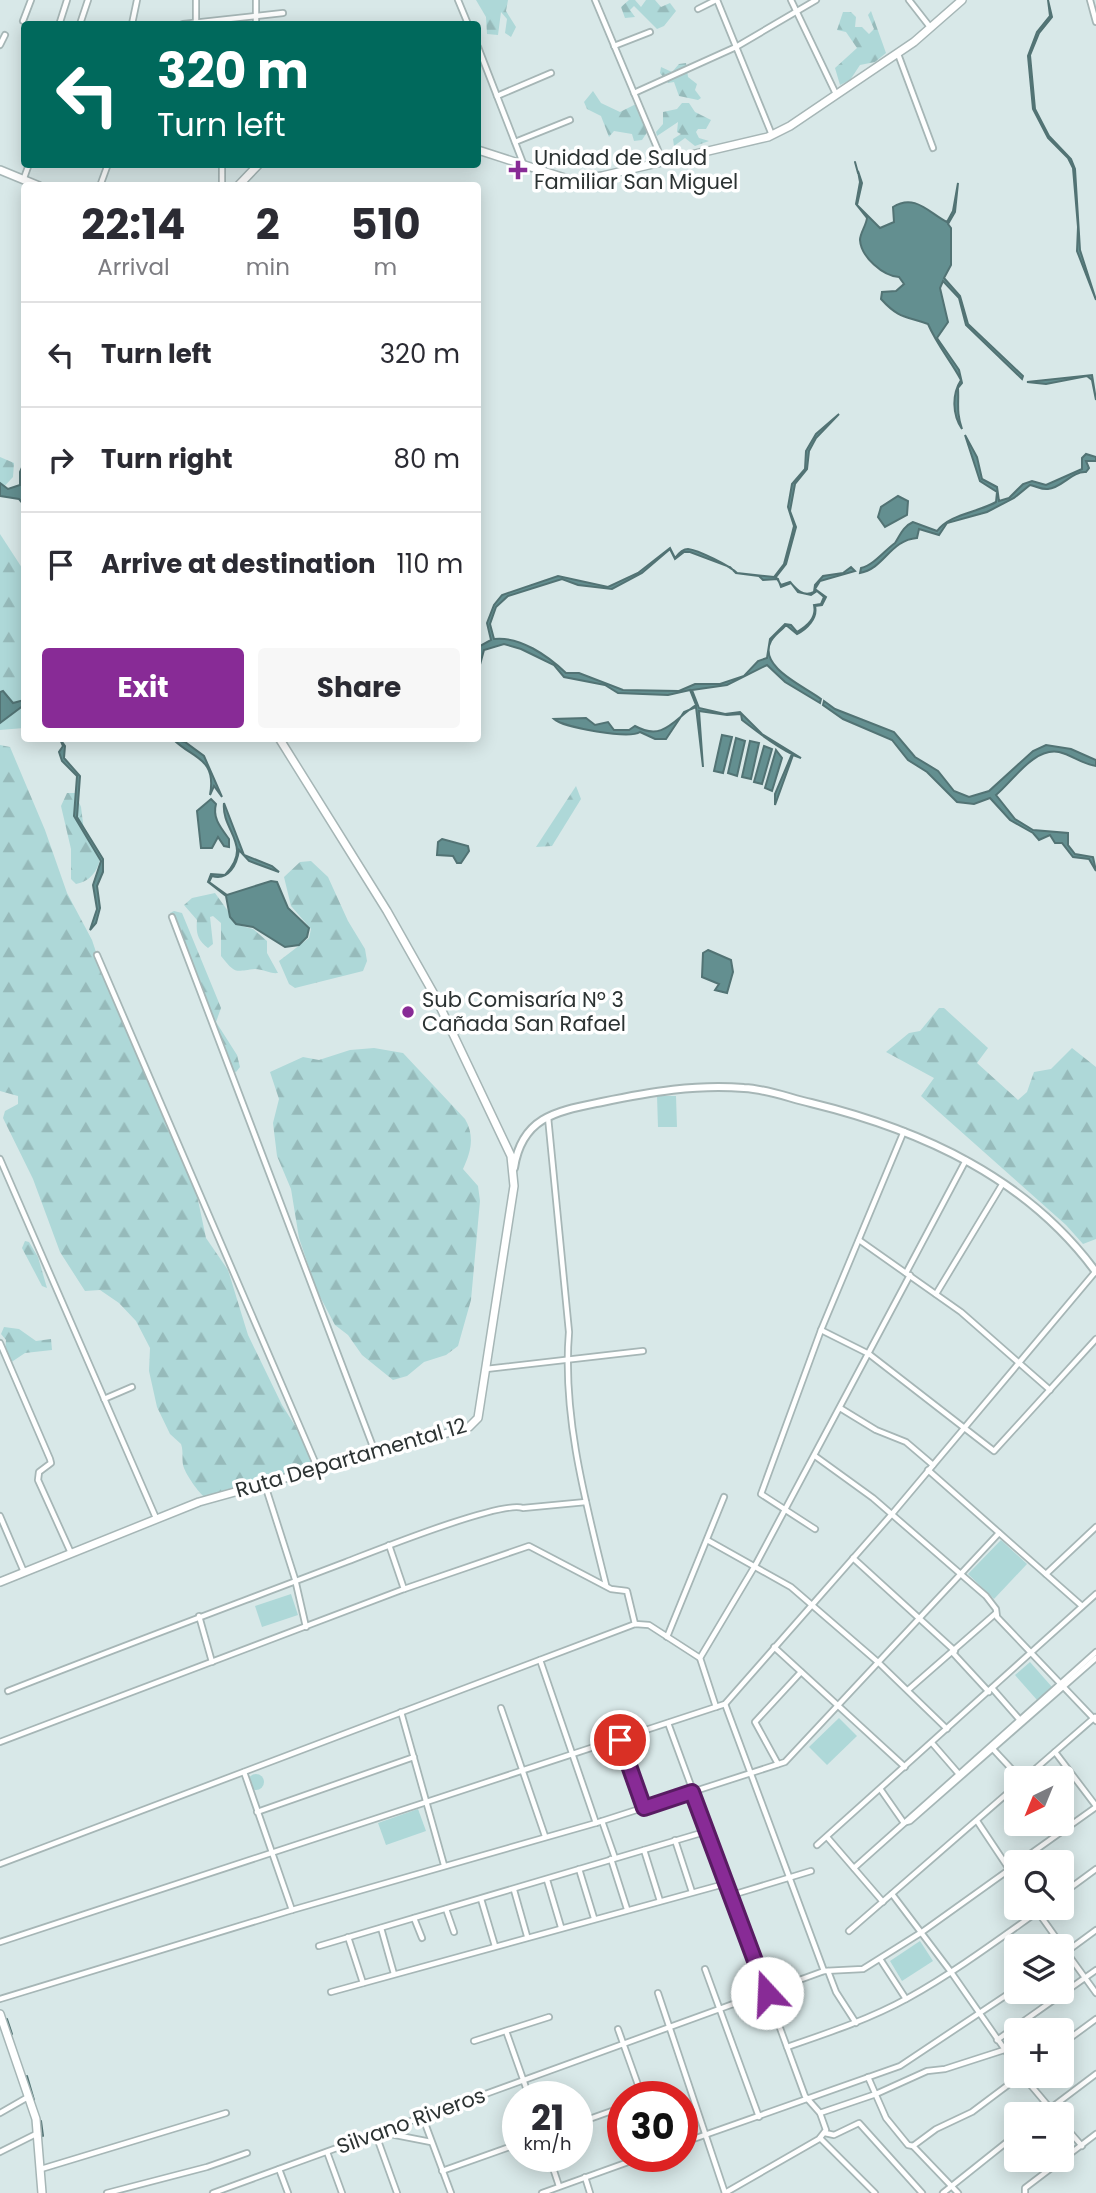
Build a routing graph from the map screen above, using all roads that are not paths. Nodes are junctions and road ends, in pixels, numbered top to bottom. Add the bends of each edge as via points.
1 (31, 0) edge
2 (67, 0) edge
3 (88, 0) edge
4 (138, 0) edge
5 (197, 0) edge
6 (256, 0) edge
7 (458, 0) edge
8 (595, 0) edge
9 (717, 0) edge
10 (791, 0) edge
11 (816, 0) edge
12 (909, 0) edge
13 (962, 0) edge
14 (1090, 0) edge
15 (698, 9) dead end
16 (797, 11) junction
17 (283, 13) dead end
18 (256, 16) junction
19 (23, 21) dead end
20 (60, 21) edge
21 (81, 21) edge
22 (133, 21) edge
23 (196, 21) edge
24 (213, 21) edge
25 (257, 21) edge
26 (467, 21) edge
27 (1096, 22) edge
28 (932, 28) junction
29 (650, 32) dead end
30 (5, 35) dead end
31 (0, 45) edge
32 (614, 46) junction
33 (737, 47) junction
34 (898, 54) junction
35 (481, 55) edge
36 (551, 73) dead end
37 (634, 93) junction
38 (836, 95) junction
39 (497, 96) junction
40 (570, 120) dead end
41 (772, 135) junction
42 (515, 142) junction
43 (933, 148) dead end
44 (481, 151) edge
45 (663, 162) junction
46 (524, 167) junction
47 (28, 168) edge
48 (255, 168) edge
49 (0, 170) edge
50 (24, 178) junction
51 (31, 182) edge
52 (242, 182) edge
53 (281, 742) edge
54 (172, 917) dead end
55 (97, 955) dead end
56 (548, 1116) junction
57 (905, 1130) junction
58 (0, 1159) edge
59 (967, 1159) junction
60 (514, 1168) junction
61 (1003, 1183) junction
62 (859, 1240) junction
63 (1096, 1271) edge
64 (908, 1274) junction
65 (936, 1294) junction
66 (821, 1330) junction
67 (1096, 1339) edge
68 (0, 1343) edge
69 (643, 1352) dead end
70 (869, 1354) junction
71 (567, 1360) junction
72 (1019, 1363) junction
73 (486, 1369) junction
74 (132, 1387) dead end
75 (1050, 1390) junction
76 (104, 1399) junction
77 (840, 1408) junction
78 (965, 1427) junction
79 (376, 1454) junction
80 (815, 1456) junction
81 (933, 1465) junction
82 (318, 1469) junction
83 (928, 1470) junction
84 (265, 1485) junction
85 (724, 1497) dead end
86 (586, 1503) junction
87 (785, 1508) junction
88 (891, 1514) junction
89 (0, 1516) edge
90 (156, 1518) junction
91 (1096, 1527) edge
92 (815, 1529) dead end
93 (999, 1533) junction
94 (709, 1541) junction
95 (389, 1545) junction
96 (71, 1553) junction
97 (853, 1558) junction
98 (756, 1564) junction
99 (24, 1572) junction
100 (1046, 1574) junction
101 (961, 1575) junction
102 (295, 1579) junction
103 (0, 1582) edge
104 (606, 1585) junction
105 (404, 1589) junction
106 (1096, 1594) edge
107 (811, 1604) junction
108 (1083, 1607) junction
109 (995, 1614) junction
110 (200, 1616) junction
111 (920, 1619) junction
112 (635, 1624) junction
113 (306, 1627) junction
114 (667, 1637) junction
115 (774, 1647) junction
116 (954, 1652) junction
117 (1096, 1652) edge
118 (1030, 1654) junction
119 (700, 1658) junction
120 (1096, 1658) edge
121 (540, 1660) junction
122 (212, 1662) junction
123 (879, 1663) junction
124 (801, 1672) junction
125 (1061, 1686) junction
126 (908, 1690) junction
127 (991, 1690) junction
128 (8, 1691) dead end
129 (725, 1704) junction
130 (839, 1705) junction
131 (716, 1707) junction
132 (502, 1708) dead end
133 (401, 1712) junction
134 (1095, 1718) edge
135 (1021, 1721) junction
136 (668, 1723) junction
137 (947, 1729) junction
138 (620, 1740) junction
139 (0, 1742) edge
140 (932, 1743) junction
141 (991, 1747) junction
142 (1055, 1752) junction
143 (572, 1754) junction
144 (414, 1758) junction
145 (778, 1764) junction
146 (1011, 1766) edge
147 (1038, 1766) edge
148 (905, 1767) junction
149 (523, 1770) junction
150 (244, 1772) junction
151 (751, 1774) junction
152 (959, 1774) junction
153 (881, 1790) junction
154 (692, 1792) junction
155 (1004, 1796) edge
156 (426, 1802) junction
157 (1096, 1806) edge
158 (644, 1808) junction
159 (257, 1812) junction
160 (602, 1821) junction
161 (976, 1821) junction
162 (905, 1822) junction
163 (596, 1823) junction
164 (708, 1831) junction
165 (545, 1836) junction
166 (827, 1837) junction
167 (675, 1840) junction
168 (817, 1845) dead end
169 (644, 1850) junction
170 (1036, 1850) edge
171 (272, 1853) junction
172 (613, 1859) junction
173 (1004, 1862) edge
174 (0, 1864) edge
175 (444, 1865) junction
176 (854, 1868) junction
177 (579, 1869) junction
178 (1096, 1869) edge
179 (811, 1871) dead end
180 (1004, 1873) edge
181 (789, 1877) junction
182 (547, 1880) junction
183 (728, 1883) junction
184 (1074, 1885) edge
185 (514, 1889) junction
186 (692, 1892) junction
187 (892, 1894) junction
188 (732, 1895) junction
189 (481, 1899) junction
190 (660, 1900) junction
191 (883, 1902) junction
192 (446, 1909) junction
193 (627, 1909) junction
194 (292, 1910) junction
195 (414, 1918) junction
196 (594, 1918) junction
197 (1021, 1920) edge
198 (561, 1927) junction
199 (381, 1928) junction
200 (1096, 1930) edge
201 (849, 1931) dead end
202 (454, 1932) dead end
203 (922, 1932) junction
204 (527, 1936) junction
205 (348, 1937) junction
206 (422, 1938) dead end
207 (0, 1942) edge
208 (319, 1945) dead end
209 (495, 1946) junction
210 (1074, 1946) edge
211 (880, 1959) junction
212 (1074, 1965) edge
213 (705, 1969) dead end
214 (1096, 1970) edge
215 (826, 1971) junction
216 (951, 1972) junction
217 (394, 1974) junction
218 (1085, 1978) junction
219 (363, 1983) junction
220 (331, 1992) dead end
221 (658, 1993) dead end
222 (767, 1993) junction
223 (1096, 1993) edge
224 (1004, 1997) edge
225 (0, 1999) edge
226 (906, 1999) junction
227 (719, 2010) junction
228 (0, 2014) edge
229 (980, 2014) junction
230 (549, 2017) dead end
231 (1096, 2020) edge
232 (856, 2023) junction
233 (670, 2028) junction
234 (618, 2029) dead end
235 (506, 2031) junction
236 (3, 2032) edge
237 (1074, 2036) edge
238 (997, 2040) junction
239 (474, 2041) dead end
240 (623, 2044) junction
241 (787, 2047) junction
242 (1004, 2050) joint
243 (1096, 2074) edge
244 (868, 2077) junction
245 (523, 2080) junction
246 (637, 2081) edge
247 (1005, 2088) edge
248 (1032, 2088) edge
249 (876, 2094) junction
250 (29, 2097) junction
251 (809, 2100) junction
252 (1045, 2102) edge
253 (1058, 2102) edge
254 (0, 2113) edge
255 (226, 2113) dead end
256 (820, 2113) junction
257 (759, 2117) junction
258 (423, 2118) junction
259 (38, 2133) junction
260 (825, 2133) junction
261 (379, 2134) junction
262 (1096, 2134) edge
263 (707, 2135) junction
264 (1074, 2137) edge
265 (698, 2138) edge
266 (820, 2138) junction
267 (432, 2142) junction
268 (1004, 2144) edge
269 (913, 2146) junction
270 (1082, 2146) junction
271 (502, 2150) edge
272 (0, 2151) edge
273 (247, 2152) dead end
274 (327, 2152) junction
275 (41, 2169) junction
276 (279, 2169) junction
277 (607, 2169) edge
278 (442, 2171) junction
279 (554, 2172) edge
280 (585, 2177) junction
281 (559, 2186) junction
282 (950, 2186) junction
283 (230, 2187) junction
284 (124, 2191) edge
285 (42, 2193) edge
286 (107, 2193) edge
287 (213, 2193) edge
288 (233, 2193) edge
289 (288, 2193) edge
290 (342, 2193) edge
291 (397, 2193) edge
292 (451, 2193) edge
293 (542, 2193) edge
294 (590, 2193) edge
295 (725, 2193) edge
296 (875, 2193) edge
297 (922, 2193) edge
298 (943, 2193) edge
299 (958, 2193) edge
300 (1025, 2193) edge

1 - 19 street
2 - 20 street
3 - 21 street
4 - 22 street
5 - 23 street
6 - 18 street
7 - 26 street
8 - 32 street
9 - 15 street
9 - 33 street
10 - 16 street
11 - 16 street
12 - 28 street
13 - 28 main road
14 - 27 street
16 - 33 street
16 - 38 street
17 - 18 street
18 - 24 street
18 - 25 street
28 - 34 main road
29 - 32 street
30 - 31 street
32 - 37 street
33 - 37 street
33 - 41 street
34 - 38 main road
34 - 43 street
35 - 39 street
36 - 39 street
37 - 45 street
38 - 41 main road
39 - 42 street
40 - 42 street
41 - 45 main road
42 - 46 street
44 - 46 main road
45 - 46 main road via 571,180
47 - 50 street
48 - 52 main road
49 - 50 main road
50 - 51 main road
53 - 60 main road via 435,996
54 - 79 street
55 - 82 street
56 - 57 street via 666,1089 744,1088
56 - 60 street via 528,1131
56 - 71 street via 569,1332
57 - 59 street
57 - 62 street
58 - 76 street
59 - 61 street
59 - 64 street
60 - 73 main road, Ruta Departamental 12
61 - 63 street via 1048,1216
61 - 65 street
62 - 64 street
62 - 66 street
63 - 72 street
64 - 65 street
64 - 70 street
65 - 72 street
66 - 70 street
66 - 87 street via 761,1494
67 - 75 street
68 - 96 street via 50,1459 38,1480
69 - 71 street
70 - 77 street
70 - 78 street
71 - 73 street
71 - 86 street
72 - 75 street
72 - 78 street
73 - 79 main road, Ruta Departamental 12 via 475,1423
74 - 76 street
75 - 78 street via 994,1451
76 - 90 street
77 - 80 street
77 - 81 street via 906,1442
78 - 81 street
79 - 82 main road, Ruta Departamental 12
80 - 87 street
80 - 88 street
81 - 83 street
82 - 84 main road, Ruta Departamental 12
83 - 88 street
83 - 93 street
84 - 90 main road, Ruta Departamental 12
84 - 102 street
85 - 94 street
86 - 95 street via 514,1505
86 - 104 street
87 - 92 street
87 - 98 street
88 - 97 street
88 - 101 street
89 - 99 street
90 - 96 main road, Ruta Departamental 12
91 - 100 street
93 - 100 street
93 - 101 street
94 - 98 street
94 - 114 street
95 - 102 street
95 - 105 street
96 - 99 main road, Ruta Departamental 12
97 - 107 street
97 - 111 street
98 - 107 street
98 - 119 street
99 - 103 main road, Ruta Departamental 12
100 - 108 street
101 - 109 street via 992,1602
101 - 111 street
102 - 110 street
102 - 113 street
104 - 105 street via 529,1546
104 - 112 street via 627,1591
105 - 113 street
106 - 108 street
107 - 115 street
107 - 123 street
108 - 118 street
109 - 116 street
109 - 118 street
110 - 122 street
110 - 128 street
111 - 116 street
111 - 123 street
112 - 114 street via 649,1625
112 - 121 street
113 - 122 street
114 - 119 street
115 - 124 street
115 - 129 street
116 - 126 street
116 - 127 street
117 - 125 street
118 - 125 street
118 - 127 street
119 - 131 street
120 - 125 street
121 - 133 street
121 - 143 street
122 - 139 street
123 - 126 street
123 - 130 street
124 - 130 street
124 - 145 street via 755,1723
125 - 134 street
125 - 135 street
126 - 137 street
127 - 135 street
127 - 137 street
129 - 131 street
129 - 151 street
130 - 145 street via 790,1758
130 - 148 street
131 - 136 street
132 - 149 street
133 - 144 street
133 - 150 street
134 - 142 street
135 - 141 street
136 - 138 street
136 - 154 street
137 - 140 street
138 - 143 street
138 - 158 street
140 - 148 street
140 - 152 street
141 - 146 street
141 - 152 street
142 - 147 street
142 - 157 street
143 - 149 street
143 - 163 street
144 - 156 street
144 - 159 street
145 - 151 street
148 - 153 street
149 - 156 street
149 - 165 street
150 - 159 street
150 - 174 street
151 - 154 street
151 - 181 street
152 - 162 street
153 - 162 street
153 - 166 street
154 - 158 street
154 - 164 street
155 - 161 street
156 - 171 street
156 - 175 street
157 - 170 street, Silvano Riveros
158 - 160 street
159 - 171 street
160 - 163 street
160 - 172 street
161 - 173 street
161 - 187 street
162 - 176 street
163 - 165 street
164 - 167 street
164 - 183 street
165 - 175 street
166 - 168 street
166 - 176 street
167 - 169 street
167 - 186 street
169 - 172 street
169 - 190 street
171 - 194 street
171 - 207 street
172 - 177 street
172 - 193 street
175 - 194 street
176 - 191 street
177 - 182 street
177 - 196 street
178 - 184 street
179 - 181 street
180 - 203 street, Silvano Riveros
181 - 188 street
181 - 215 street
182 - 185 street
182 - 198 street
183 - 186 street
183 - 188 street
185 - 189 street
185 - 204 street
186 - 190 street
187 - 191 street
187 - 203 street
188 - 222 street
189 - 192 street
189 - 209 street
190 - 193 street
191 - 201 street
192 - 195 street
192 - 202 street
193 - 196 street
194 - 225 street
195 - 199 street
195 - 206 street
196 - 198 street
197 - 216 street
198 - 204 street
199 - 205 street
199 - 217 street
200 - 210 street
203 - 211 street, Silvano Riveros
203 - 216 street
204 - 209 street
205 - 208 street
205 - 219 street
209 - 217 street
211 - 215 street, Silvano Riveros via 863,1969
211 - 226 street
212 - 218 street
213 - 227 street
214 - 218 street
215 - 222 street, Silvano Riveros
215 - 232 street
216 - 226 street
216 - 229 street
217 - 219 street
218 - 223 street
218 - 238 street
219 - 220 street
221 - 233 street
222 - 227 street, Silvano Riveros
222 - 241 street
224 - 229 street
226 - 232 street
227 - 233 street, Silvano Riveros
227 - 257 street
228 - 236 main road
229 - 238 street
229 - 244 street via 909,2061
230 - 235 street
231 - 237 street
232 - 241 street
233 - 240 street, Silvano Riveros
233 - 263 street
234 - 240 street
235 - 239 street
235 - 245 street
236 - 250 main road
238 - 242 street
240 - 245 street, Silvano Riveros
240 - 246 street
241 - 251 street
242 - 249 street via 927,2071
243 - 253 street
244 - 249 street
244 - 251 street
245 - 258 street, Silvano Riveros
247 - 269 street
248 - 252 street
249 - 256 street
249 - 269 street via 886,2118
250 - 254 street
250 - 259 main road
251 - 256 street
251 - 257 street
255 - 275 street
256 - 260 street
257 - 263 street
258 - 261 street, Silvano Riveros
258 - 267 street
259 - 272 street
259 - 275 main road
260 - 266 street
260 - 297 street via 834,2135 859,2123
261 - 267 street
261 - 274 street, Silvano Riveros
261 - 291 street
262 - 270 street
263 - 265 street
263 - 295 street
264 - 270 street
266 - 295 street
266 - 296 street
267 - 278 street
268 - 282 street
269 - 282 street
270 - 300 street via 1025,2188
271 - 278 street
273 - 284 street
274 - 276 street, Silvano Riveros
274 - 290 street
275 - 285 main road
276 - 283 street, Silvano Riveros
276 - 289 street
277 - 280 street
278 - 292 street
279 - 281 street
280 - 281 street
280 - 294 street
281 - 293 street
282 - 298 street
282 - 299 street
283 - 287 street, Silvano Riveros
283 - 288 street
284 - 286 street

